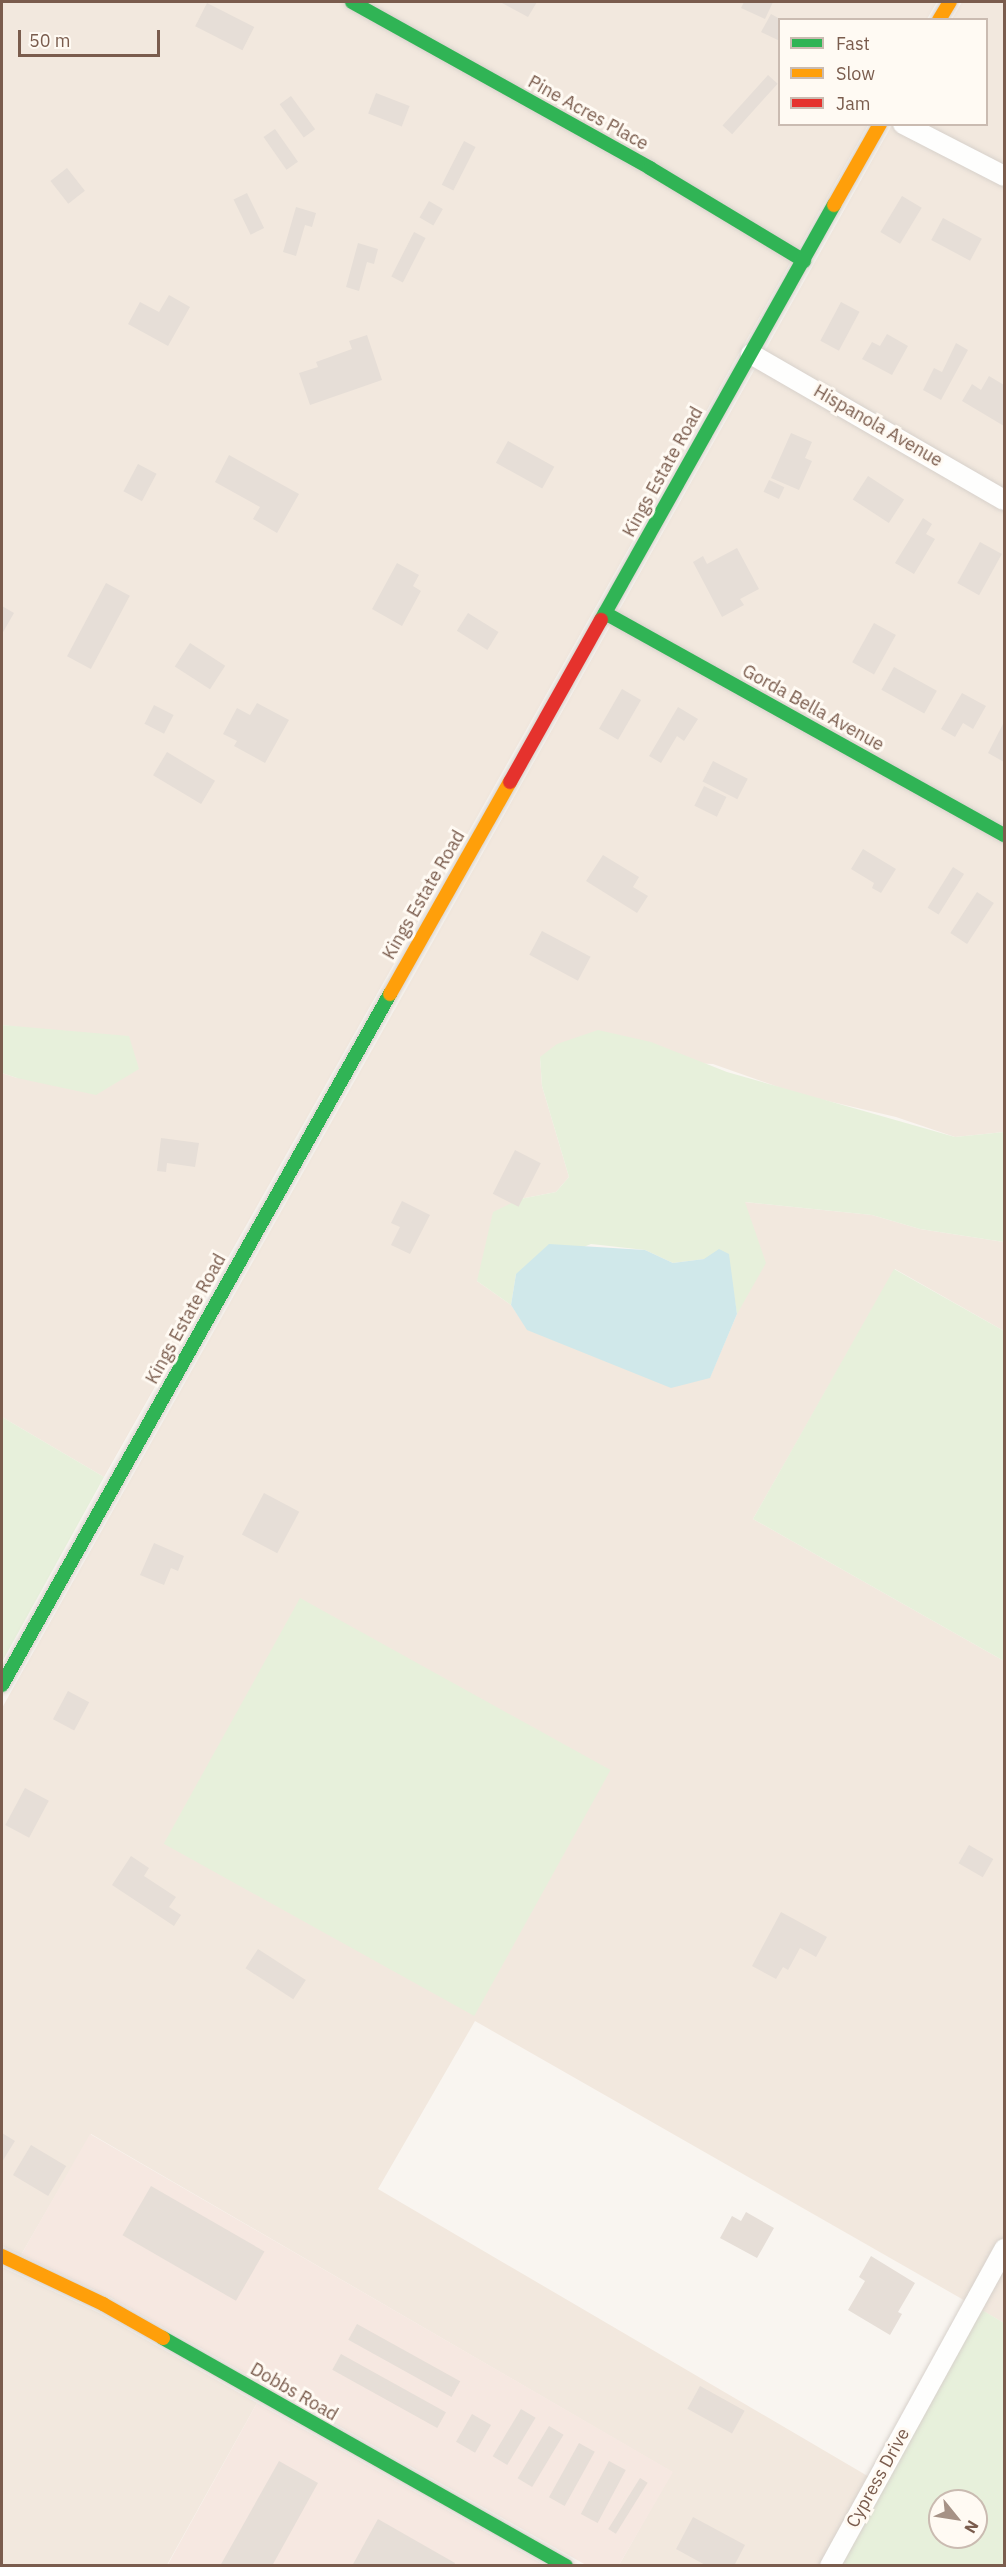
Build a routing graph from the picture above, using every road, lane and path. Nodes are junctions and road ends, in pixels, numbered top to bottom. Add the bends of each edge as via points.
1 (352, 2) edge
2 (950, 2) edge
3 (940, 18) edge
4 (879, 126) edge
5 (907, 126) edge
6 (1005, 176) edge
7 (804, 261) junction
8 (751, 354) junction
9 (1005, 500) edge
10 (605, 612) junction
11 (1005, 835) edge
12 (2, 1685) edge
13 (1005, 2249) edge
14 (2, 2256) edge
15 (566, 2565) edge
16 (830, 2565) edge

1 - 7 street, Pine Acres Place via 650,168
2 - 3 street
4 - 7 street, Kings Estate Road
5 - 6 street
7 - 8 street, Kings Estate Road
8 - 9 street, Hispanola Avenue
8 - 10 street, Kings Estate Road
10 - 11 street, Gorda Bella Avenue
10 - 12 street, Kings Estate Road
13 - 16 street, Cypress Drive
14 - 15 street, Dobbs Road via 103,2304

